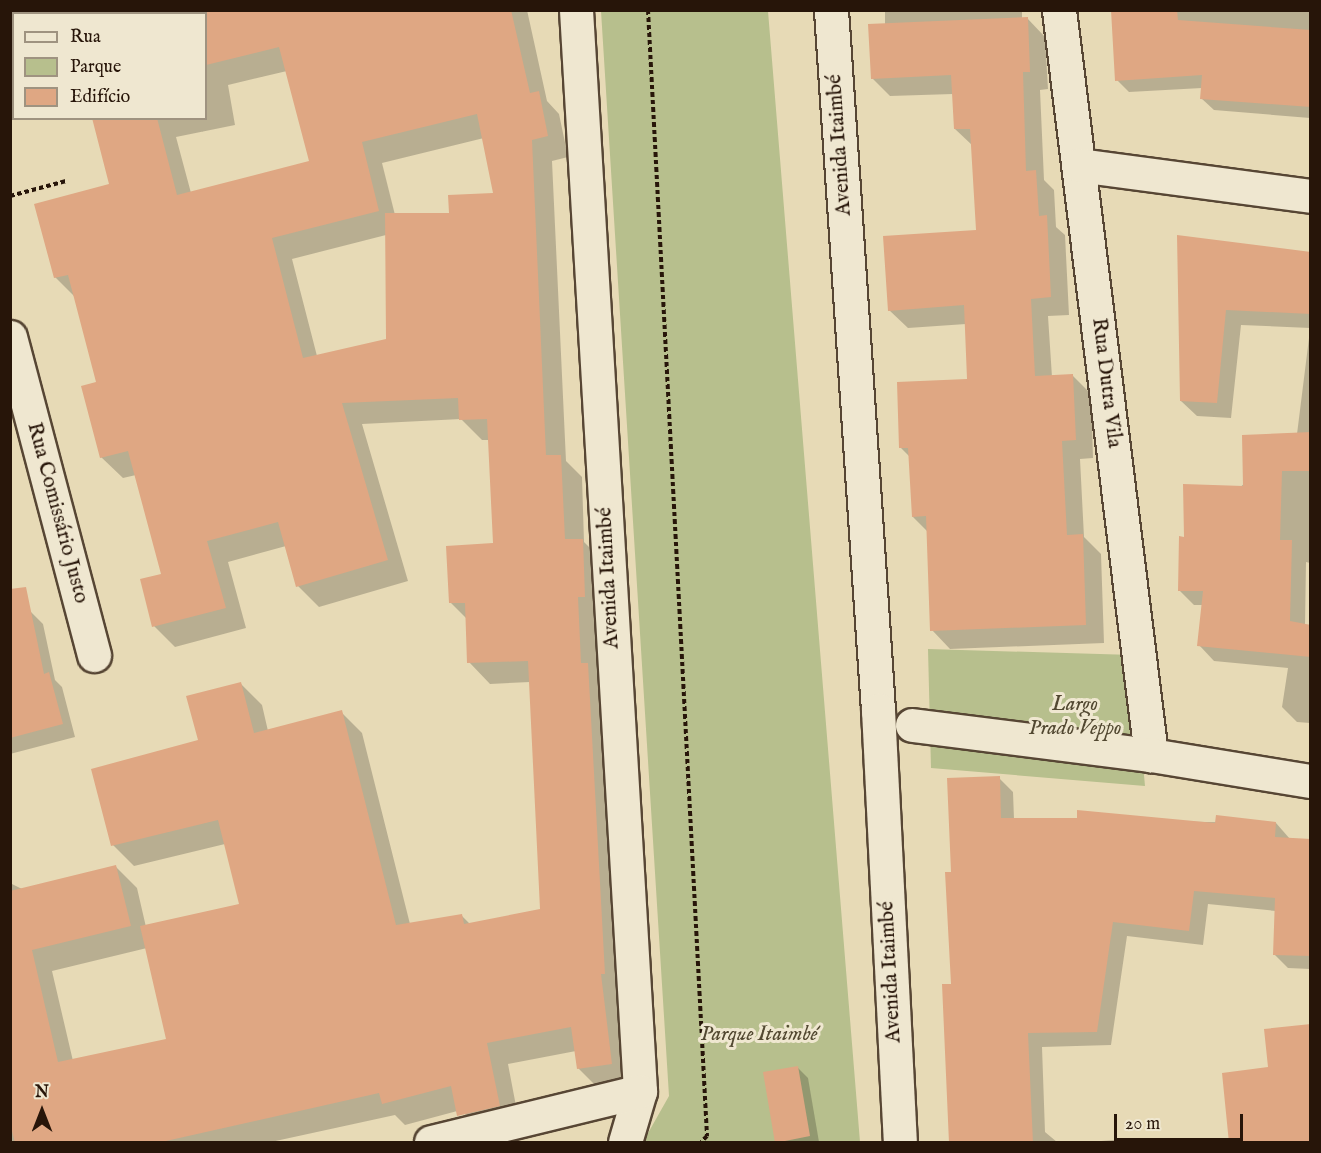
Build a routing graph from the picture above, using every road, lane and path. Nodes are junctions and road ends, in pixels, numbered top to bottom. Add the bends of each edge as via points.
1 (576, 10) edge
2 (648, 10) edge
3 (831, 10) edge
4 (1059, 10) edge
5 (1079, 165) junction
6 (66, 181) dead end
7 (10, 196) edge
8 (1311, 196) edge
9 (10, 337) edge
10 (94, 655) dead end
11 (912, 725) dead end
12 (1151, 755) junction
13 (1311, 781) edge
14 (640, 1091) junction
15 (431, 1143) edge
16 (625, 1143) edge
17 (701, 1143) edge
18 (900, 1143) edge

1 - 14 street, Avenida Itaimbé
2 - 17 path via 707,1136
3 - 18 street, Avenida Itaimbé via 878,710
4 - 5 street, Rua Dutra Vila
5 - 8 street
5 - 12 street, Rua Dutra Vila
6 - 7 path
9 - 10 street, Rua Comissário Justo
11 - 12 street
12 - 13 street
14 - 15 street
14 - 16 street, Avenida Itaimbé

